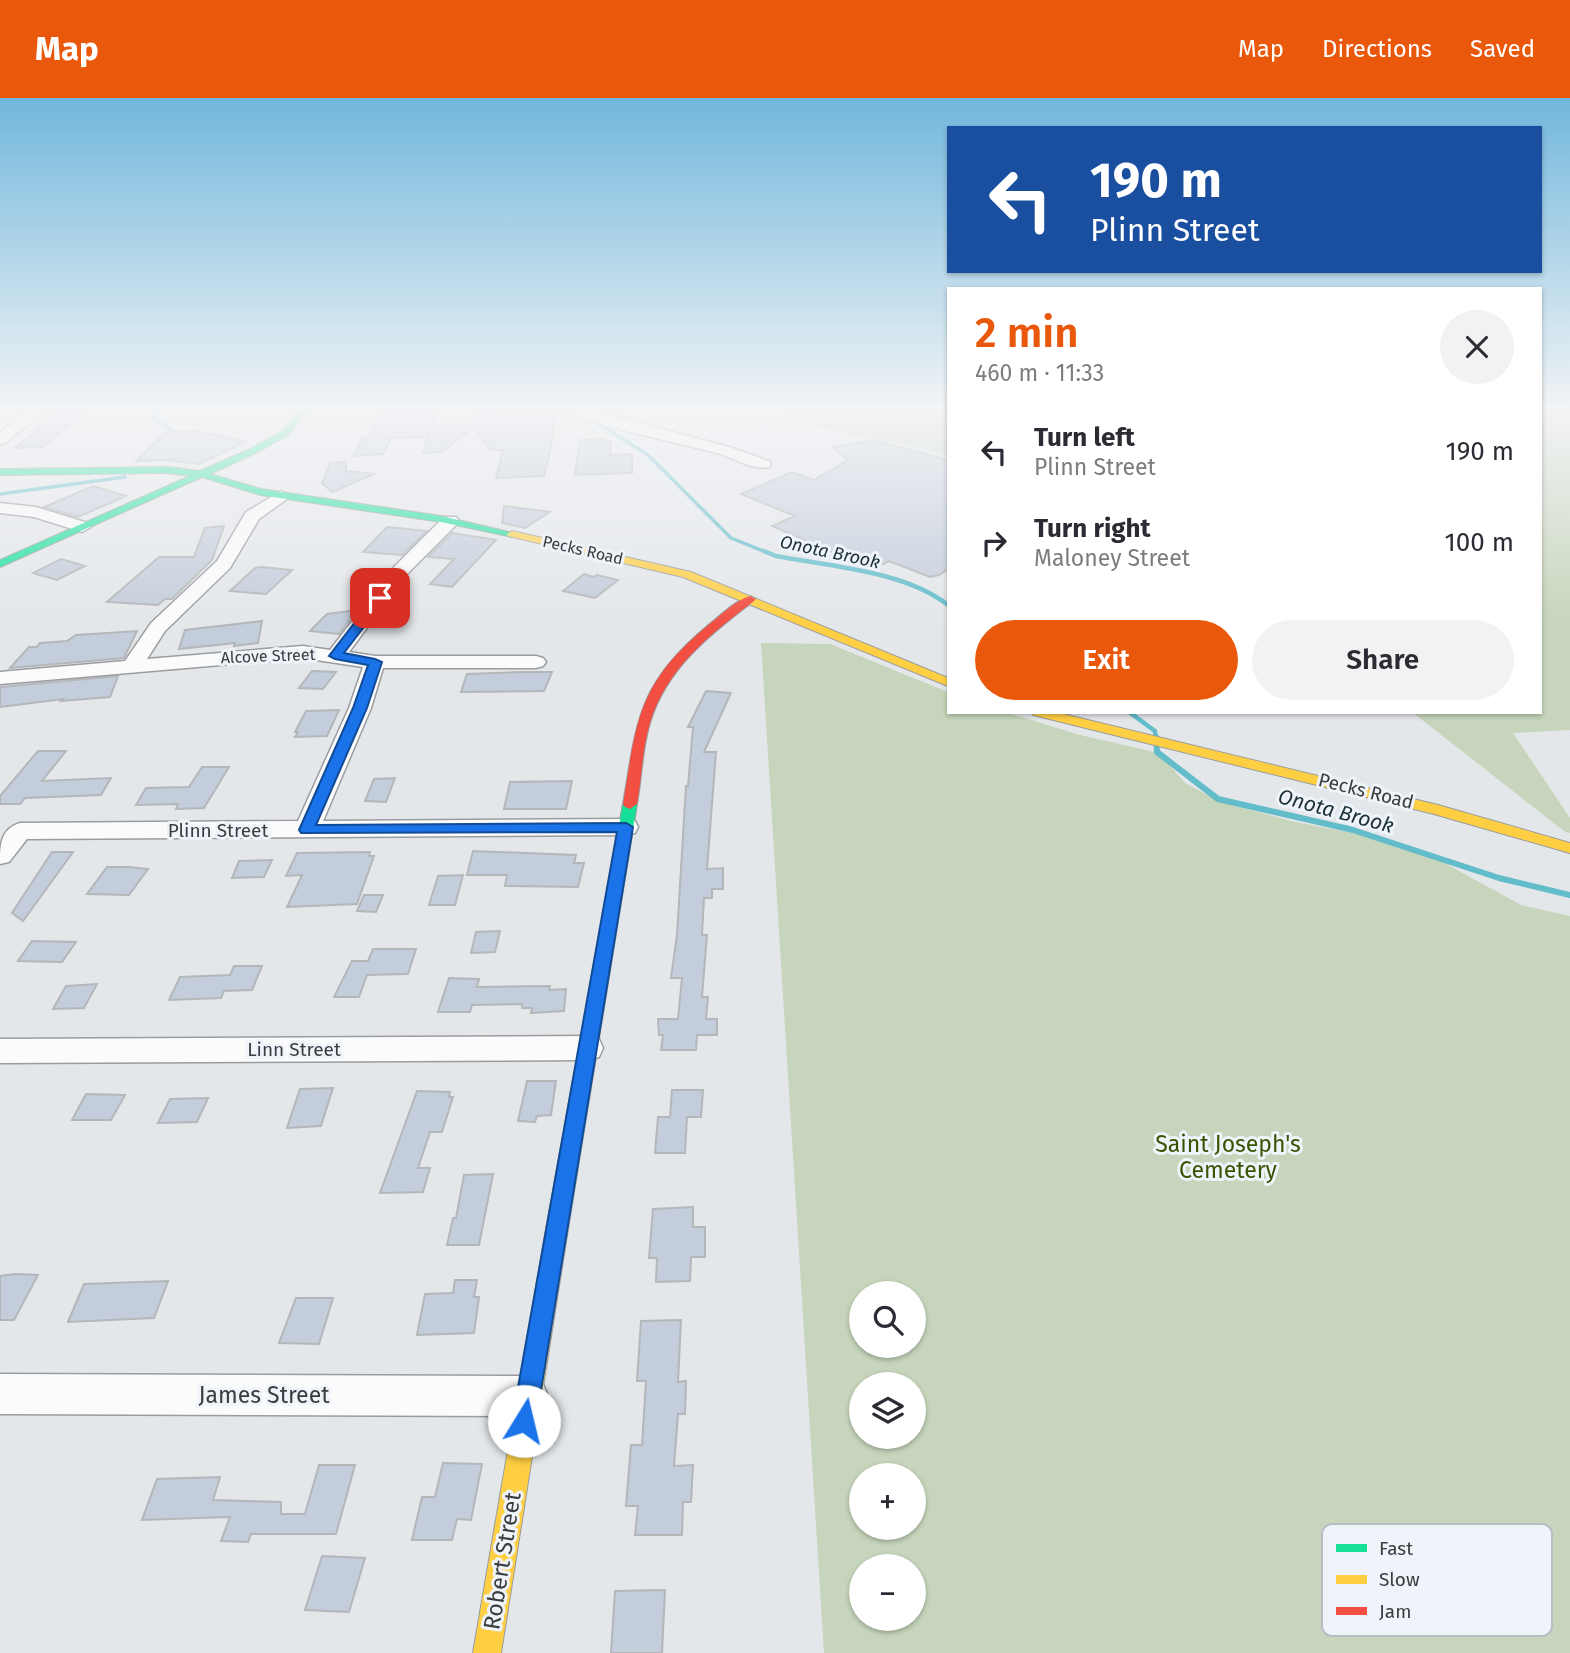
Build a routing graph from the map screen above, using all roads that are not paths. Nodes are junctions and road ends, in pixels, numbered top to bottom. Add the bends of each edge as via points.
1 (191, 479) edge
2 (216, 479) edge
3 (281, 496) junction
4 (0, 508) edge
5 (450, 521) junction
6 (82, 527) junction
7 (0, 564) edge
8 (750, 599) junction
9 (335, 656) junction
10 (375, 662) junction
11 (536, 662) dead end
12 (132, 666) junction
13 (0, 678) edge
14 (947, 682) edge
15 (1046, 714) edge
16 (626, 827) junction
17 (307, 830) junction
18 (1570, 848) edge
19 (0, 856) edge
20 (588, 1048) junction
21 (0, 1051) edge
22 (0, 1394) edge
23 (528, 1396) junction
24 (487, 1653) edge

1 - 6 street
2 - 3 street, Pecks Road
3 - 5 street, Pecks Road
3 - 12 street via 252,516 223,565 169,614
4 - 6 street via 36,512
5 - 8 street, Pecks Road via 687,574
5 - 9 street via 401,570
6 - 7 street
8 - 14 street, Pecks Road
8 - 16 street, Robert Street via 710,627 677,661 650,702 638,744
9 - 10 street, Alcove Street
9 - 12 street, Alcove Street via 290,653
10 - 11 street, Alcove Street
10 - 17 street
12 - 13 street, Alcove Street
15 - 18 street, Pecks Road via 1384,794
16 - 17 street, Plinn Street
16 - 20 street, Robert Street
17 - 19 street, Plinn Street via 20,831
20 - 21 street, Linn Street
20 - 23 street, Robert Street
22 - 23 street, James Street
23 - 24 street, Robert Street

